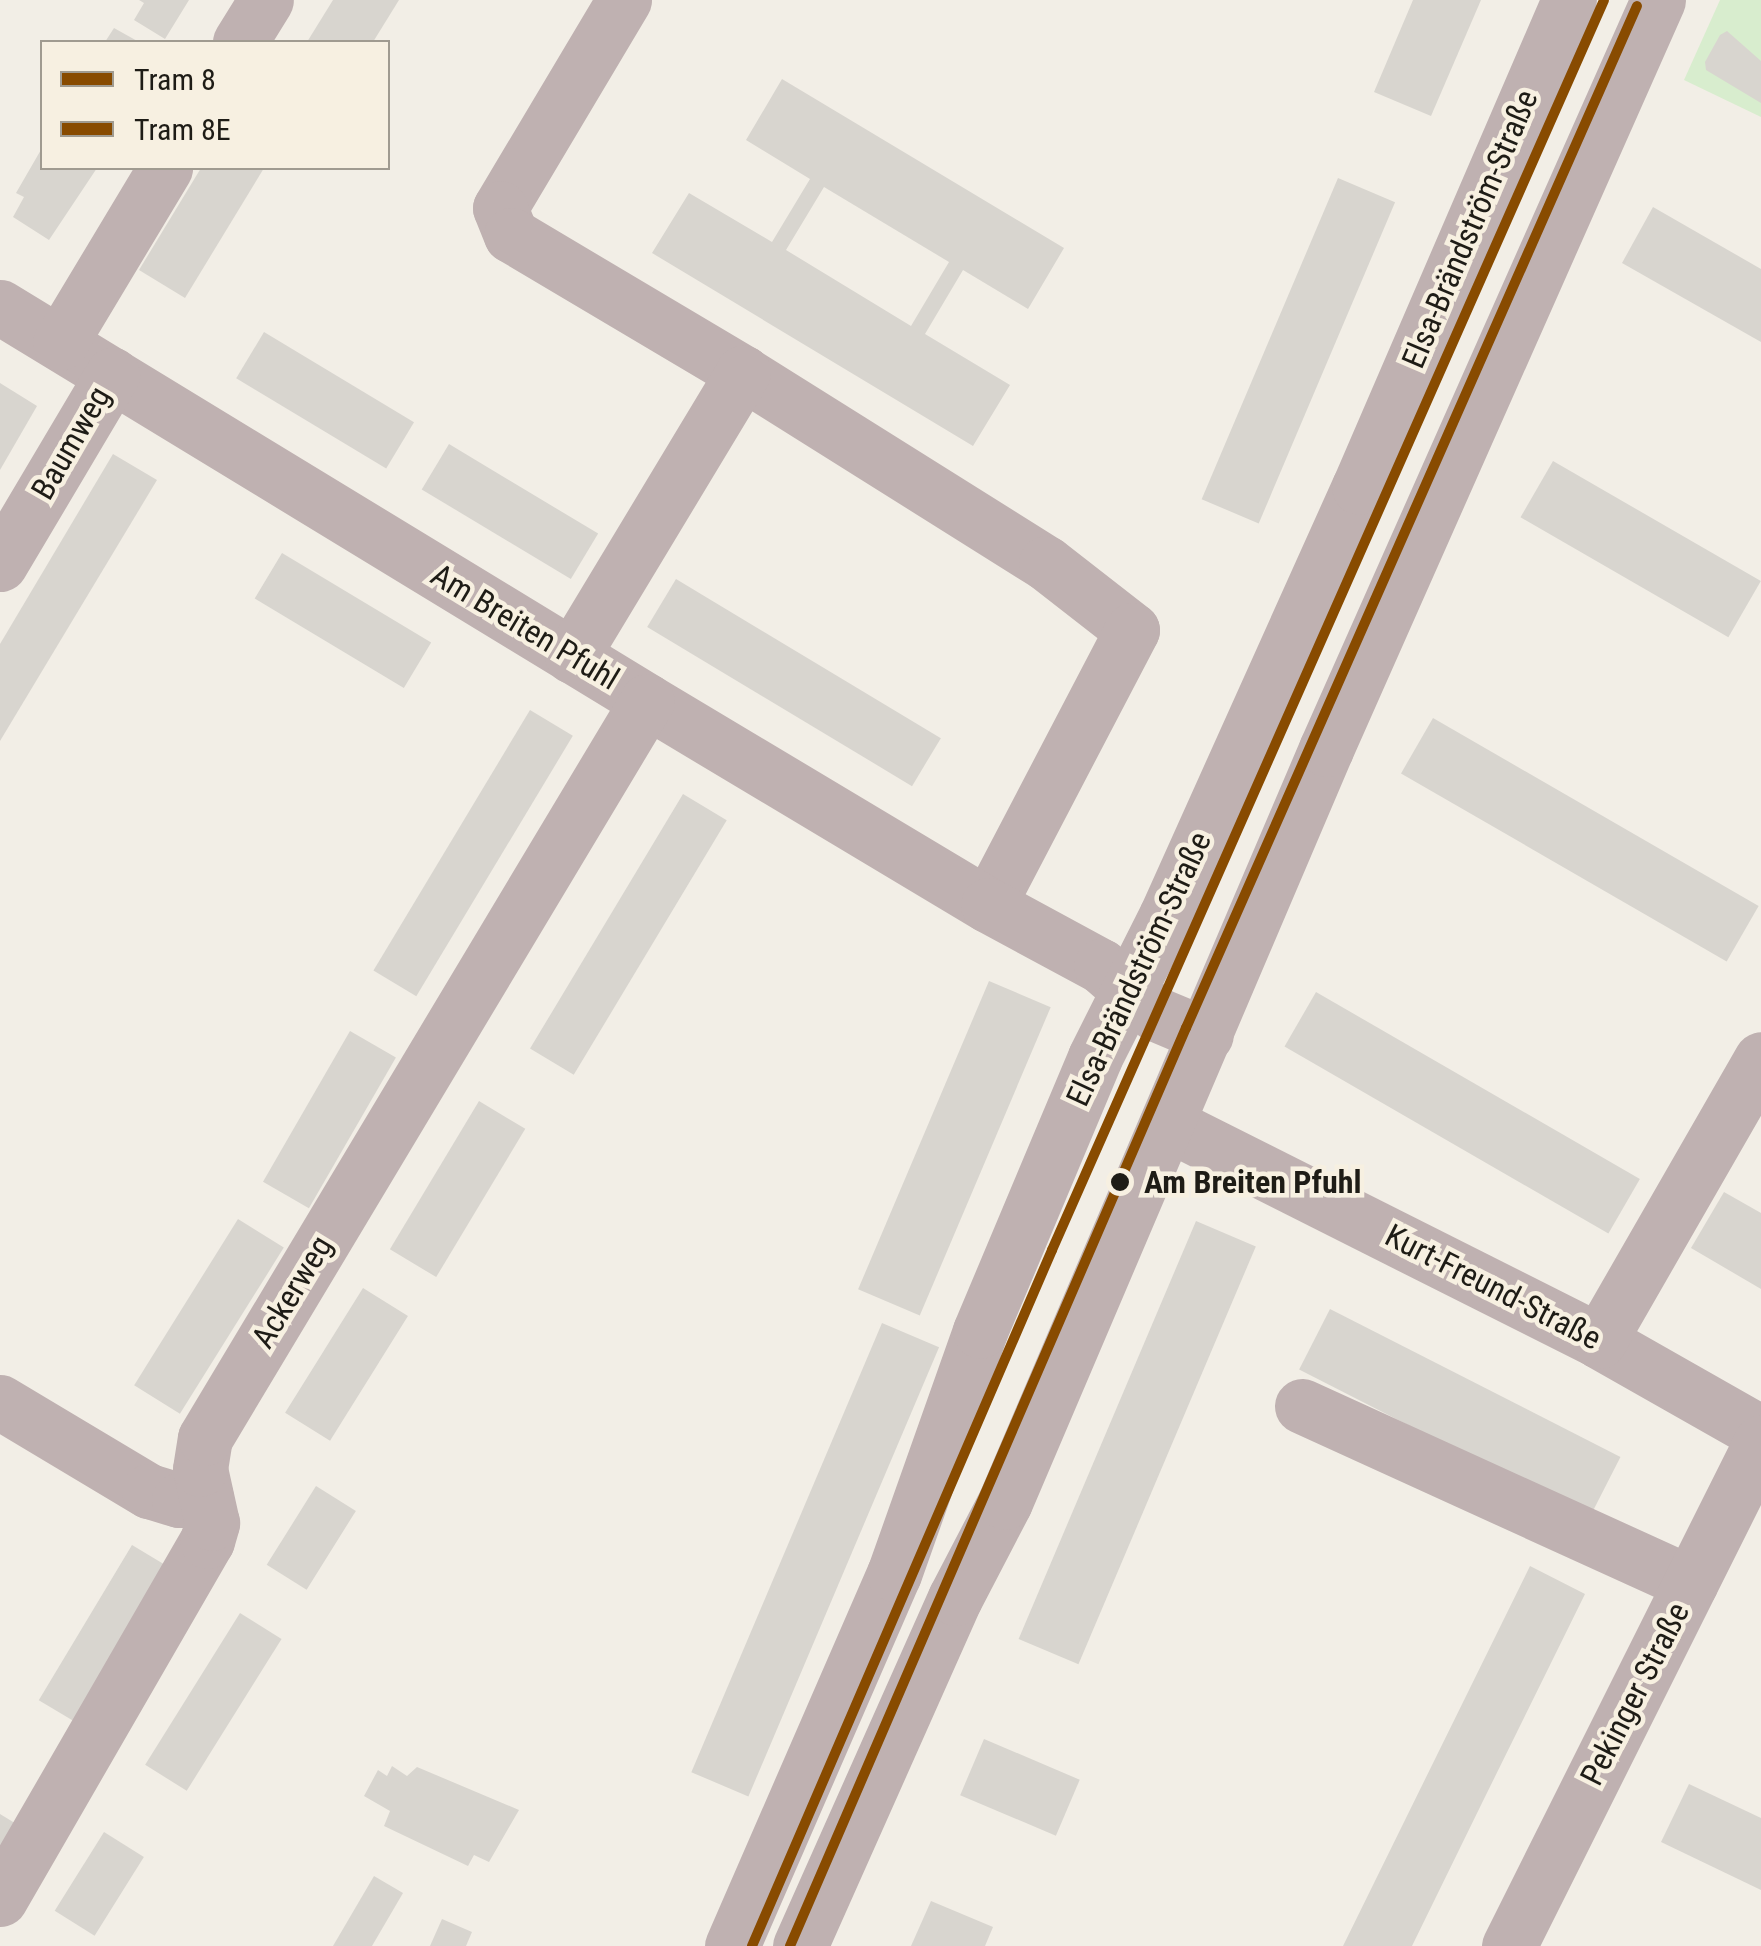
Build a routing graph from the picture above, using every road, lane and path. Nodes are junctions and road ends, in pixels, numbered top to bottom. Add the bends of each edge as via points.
1 (266, 0) edge
2 (624, 0) edge
3 (1569, 0) edge
4 (1658, 0) edge
5 (241, 40) edge
6 (164, 170) edge
7 (0, 306) edge
8 (60, 343) junction
9 (742, 373) junction
10 (112, 374) junction
11 (0, 564) edge
12 (572, 656) junction
13 (647, 701) junction
14 (988, 905) junction
15 (1128, 990) junction
16 (1206, 1035) junction
17 (1761, 1059) edge
18 (1168, 1124) junction
19 (1598, 1340) junction
20 (0, 1402) edge
21 (1302, 1406) dead end
22 (1761, 1433) edge
23 (1761, 1442) edge
24 (206, 1496) junction
25 (1690, 1584) junction
26 (0, 1899) edge
27 (732, 1946) edge
28 (800, 1946) edge
29 (1509, 1946) edge

1 - 5 street
2 - 9 street via 500,208 510,235
3 - 15 street, Elsa-Brändström-Straße via 1351,505
4 - 16 street
6 - 8 street, Baumweg
7 - 8 street, Am Breiten Pfuhl
8 - 10 street, Am Breiten Pfuhl
9 - 12 street
9 - 14 street via 1046,564 1132,630
10 - 11 street, Baumweg
10 - 12 street, Am Breiten Pfuhl
12 - 13 street, Am Breiten Pfuhl
13 - 14 street, Am Breiten Pfuhl
13 - 24 street, Ackerweg via 205,1438 200,1470
14 - 15 street, Am Breiten Pfuhl via 1101,966
15 - 16 street, Am Breiten Pfuhl via 1156,1014
15 - 27 street, Elsa-Brändström-Straße via 980,1330 894,1574
16 - 18 street
17 - 19 street
18 - 19 street, Kurt-Freund-Straße
18 - 28 street via 1005,1502 955,1598
19 - 22 street, Kurt-Freund-Straße
20 - 24 street via 149,1491 179,1500
21 - 25 street
23 - 25 street, Pekinger Straße
24 - 26 street, Ackerweg via 212,1524 207,1541
25 - 29 street, Pekinger Straße

